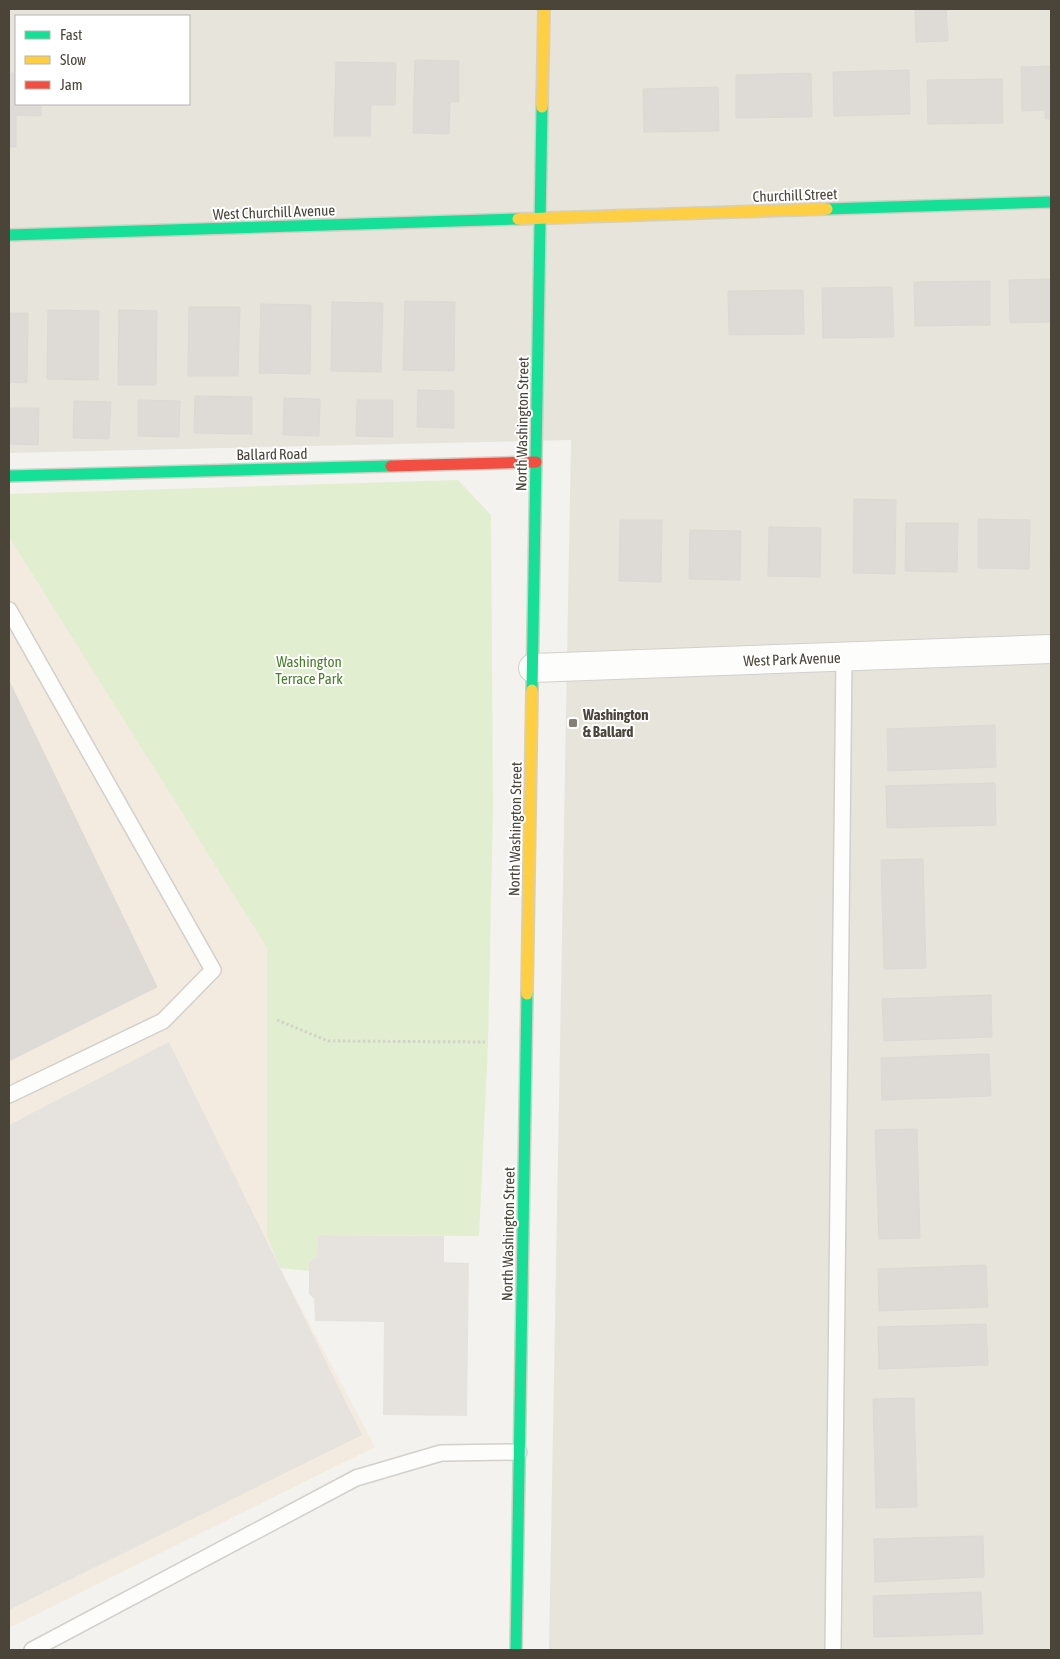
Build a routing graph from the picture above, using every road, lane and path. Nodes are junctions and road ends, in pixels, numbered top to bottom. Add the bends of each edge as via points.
1 (544, 9) edge
2 (1051, 202) edge
3 (541, 219) junction
4 (9, 235) edge
5 (536, 462) junction
6 (9, 476) edge
7 (9, 610) edge
8 (1051, 649) edge
9 (844, 657) junction
10 (533, 668) junction
11 (277, 1020) dead end
12 (485, 1042) dead end
13 (9, 1095) edge
14 (519, 1452) junction
15 (32, 1650) edge
16 (516, 1650) edge
17 (833, 1650) edge

1 - 3 street, North Washington Street
2 - 3 street, Churchill Street
3 - 4 street, West Churchill Avenue
3 - 5 street, North Washington Street
5 - 6 street, Ballard Road
5 - 10 street, North Washington Street
7 - 13 lane via 213,970 163,1021
8 - 9 street, West Park Avenue
9 - 10 street, West Park Avenue
9 - 17 lane
10 - 14 street, North Washington Street
11 - 12 path via 328,1041
14 - 15 lane via 441,1453 356,1478
14 - 16 street, North Washington Street

